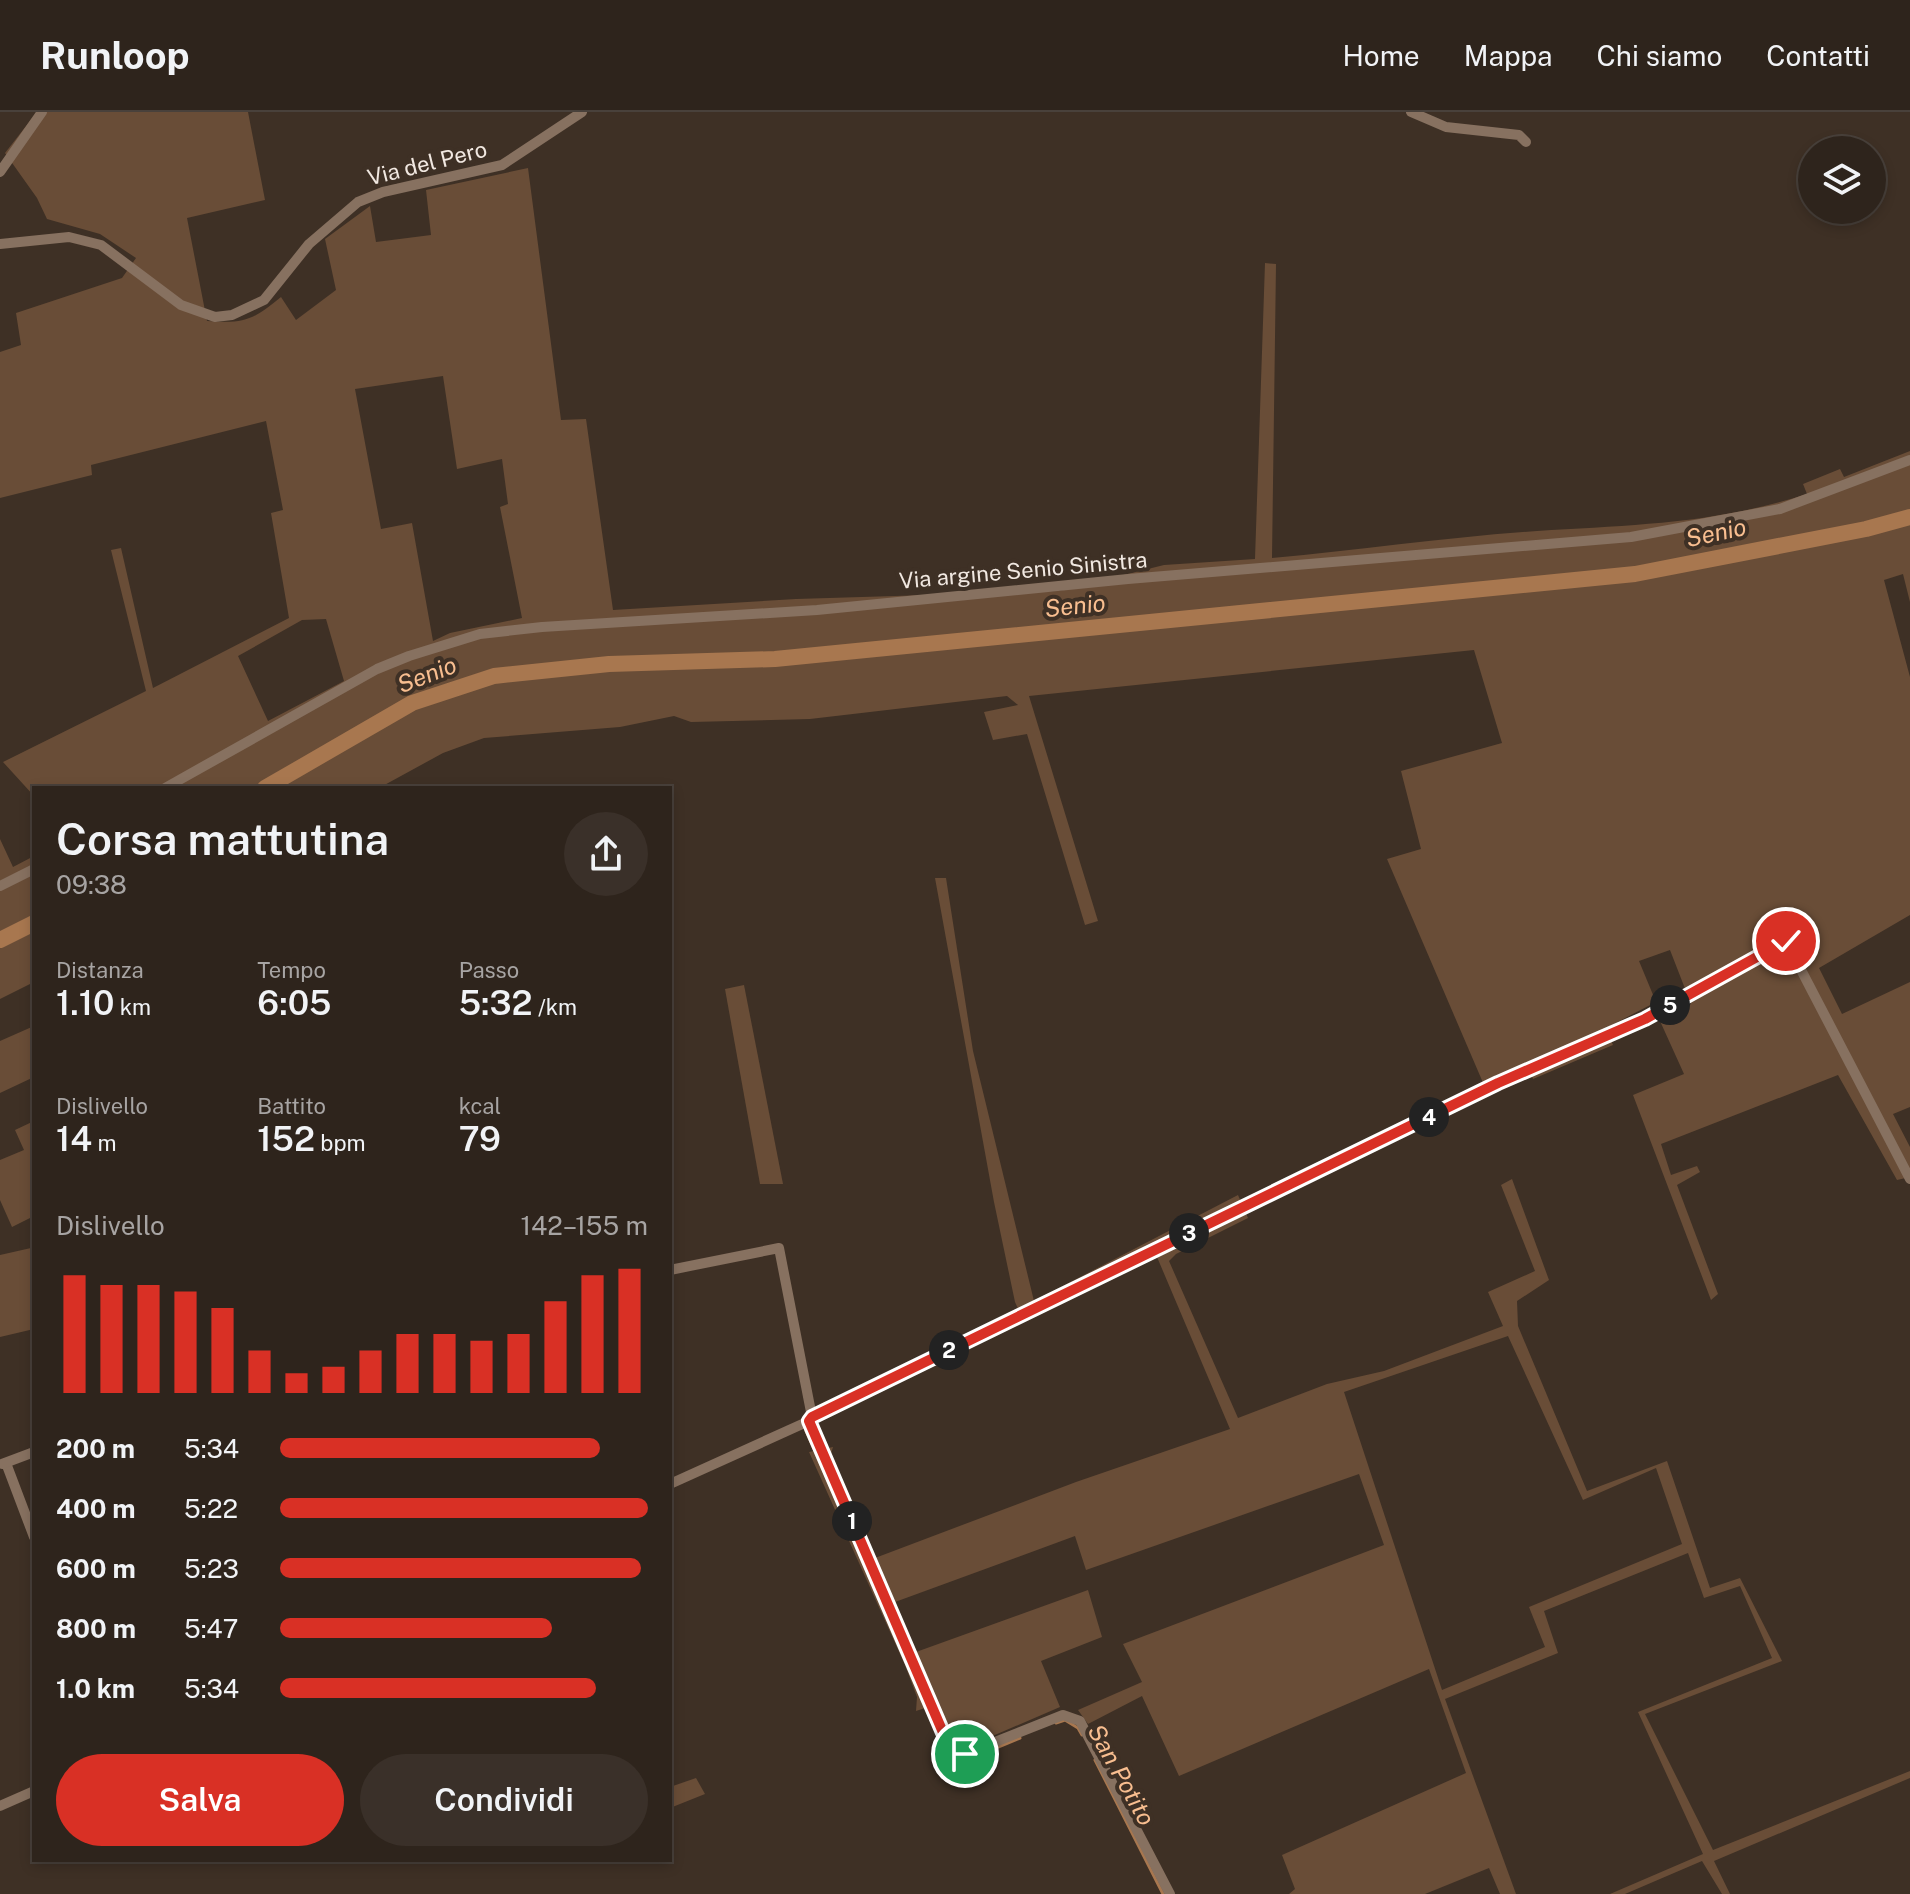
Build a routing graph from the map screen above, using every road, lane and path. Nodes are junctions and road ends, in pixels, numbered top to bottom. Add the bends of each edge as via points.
1 (42, 112) edge
2 (582, 112) edge
3 (1411, 112) edge
4 (1526, 142) dead end
5 (0, 172) edge
6 (0, 244) edge
7 (1910, 460) edge
8 (169, 786) edge
9 (32, 870) edge
10 (0, 886) edge
11 (1910, 1179) edge
12 (672, 1270) edge
13 (810, 1419) junction
14 (32, 1453) edge
15 (3, 1464) edge
16 (672, 1483) edge
17 (32, 1532) edge
18 (32, 1792) edge
19 (0, 1806) edge
20 (1170, 1894) edge

1 - 5 street
2 - 6 street, Via del Pero via 502,165 358,202 309,244 264,300 232,315 215,317 181,305 101,245 69,237
3 - 4 street via 1446,127 1519,135
7 - 8 street, Via argine Senio Sinistra via 1780,509 1631,537 817,610 480,634 377,669
9 - 10 street
11 - 13 street via 1786,941 1645,1019 1498,1083
12 - 13 street via 779,1248
13 - 16 street
13 - 20 street via 951,1751 959,1756 1063,1715 1080,1721
14 - 15 street
15 - 17 street
18 - 19 street

